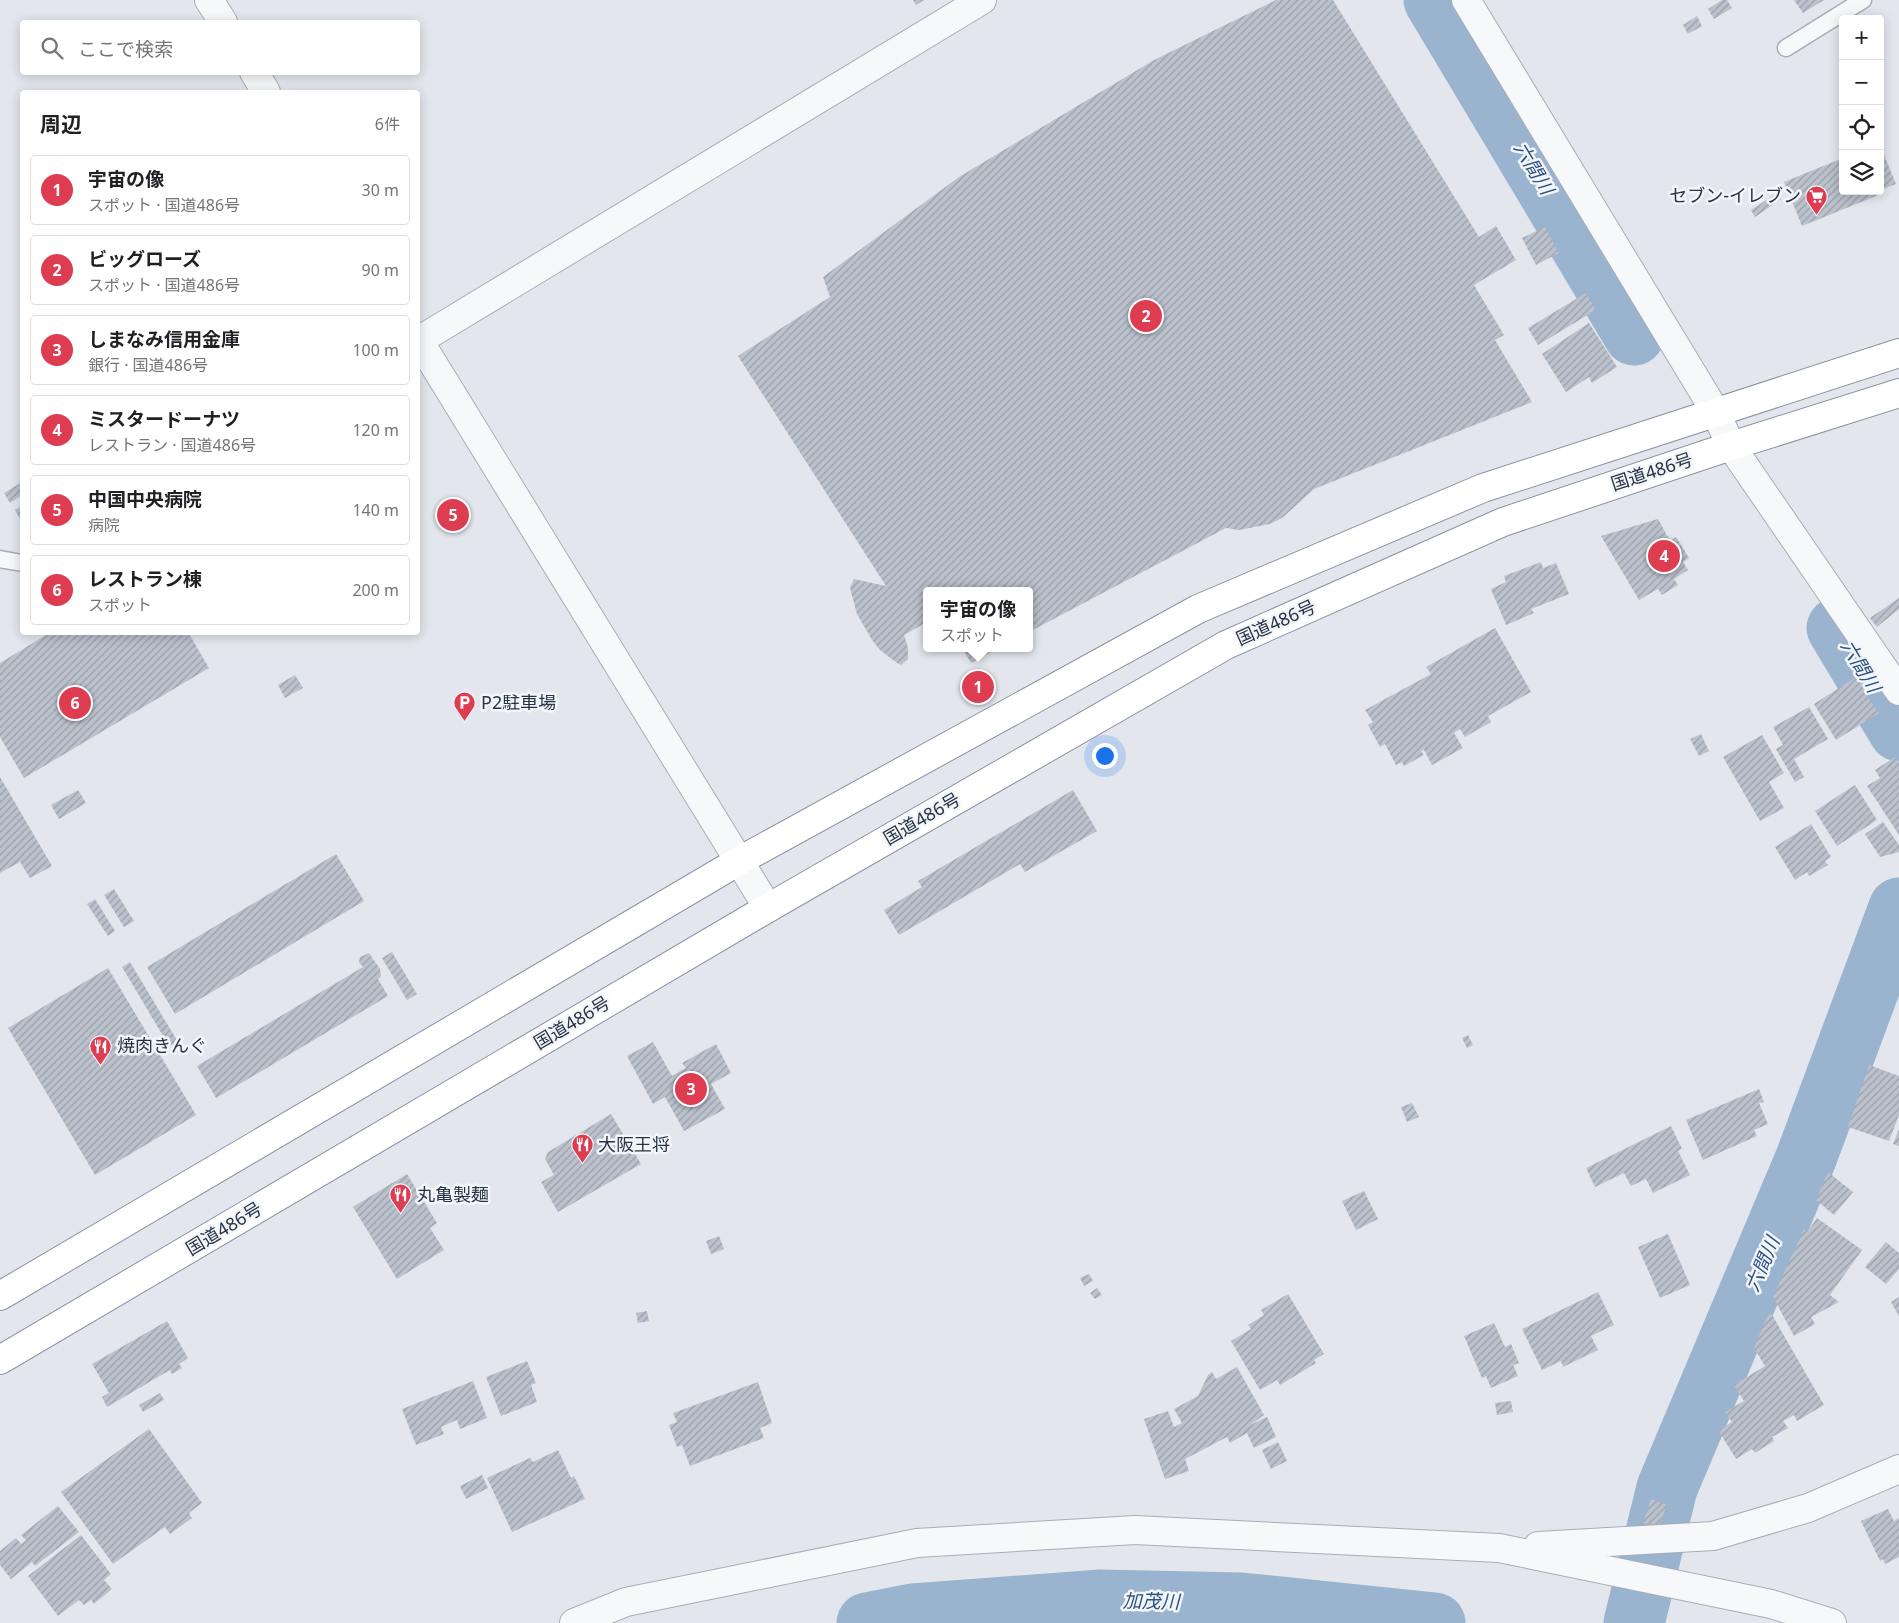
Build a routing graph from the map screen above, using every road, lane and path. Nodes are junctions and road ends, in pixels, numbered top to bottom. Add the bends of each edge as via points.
1 (209, 0) edge
2 (982, 0) edge
3 (1466, 0) edge
4 (1863, 0) edge
5 (222, 20) edge
6 (1786, 48) dead end
7 (256, 75) edge
8 (265, 90) edge
9 (420, 339) edge
10 (420, 343) edge
11 (1899, 353) edge
12 (1899, 393) edge
13 (1715, 411) junction
14 (1731, 446) junction
15 (0, 559) edge
16 (20, 563) edge
17 (1899, 690) edge
18 (739, 860) junction
19 (768, 908) junction
20 (0, 1296) edge
21 (0, 1360) edge
22 (1899, 1469) edge
23 (1499, 1548) junction
24 (574, 1623) edge
25 (1832, 1623) edge

1 - 5 street
2 - 9 street
3 - 13 street
4 - 6 lane
7 - 8 street
10 - 18 street
11 - 13 highway
12 - 14 highway, 国道486号
13 - 14 street
13 - 18 highway via 1483,488 1198,608
14 - 17 street
14 - 19 highway, 国道486号 via 1502,522 1226,645
15 - 16 lane
18 - 19 street
18 - 20 highway
19 - 21 highway, 国道486号
22 - 23 street via 1808,1508 1713,1536
23 - 24 street via 1134,1530 916,1543 626,1602
23 - 25 street via 1771,1604

